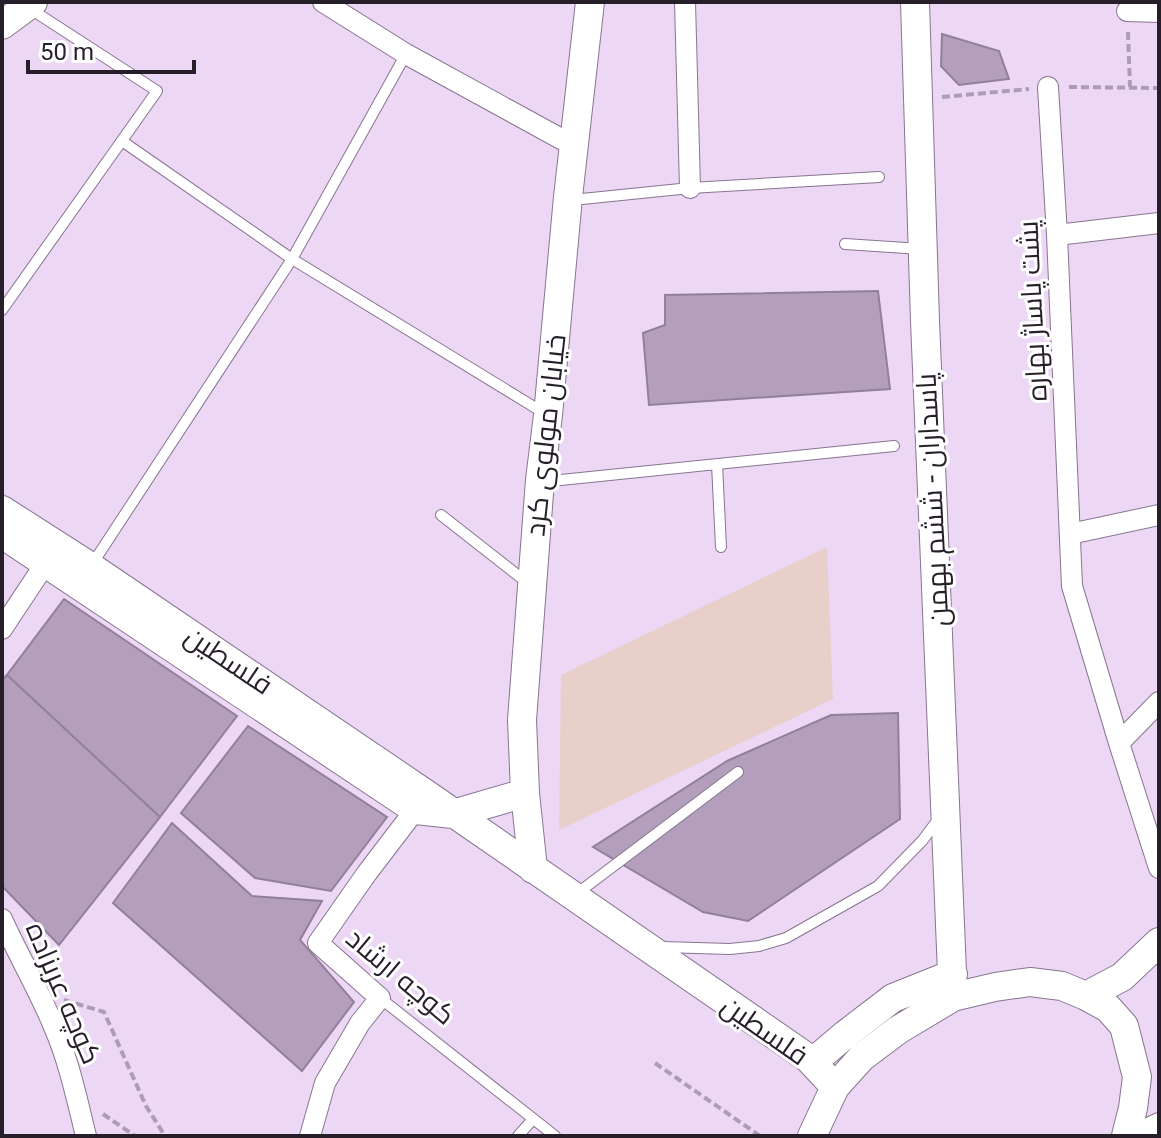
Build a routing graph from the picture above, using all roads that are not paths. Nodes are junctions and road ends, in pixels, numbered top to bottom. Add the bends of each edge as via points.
1 (323, 2) edge
2 (590, 2) edge
3 (685, 2) edge
4 (915, 2) edge
5 (30, 4) edge
6 (1127, 11) road end
7 (1159, 12) edge
8 (2, 25) edge
9 (406, 54) junction
10 (1048, 87) dead end
11 (122, 141) junction
12 (574, 146) junction
13 (879, 177) dead end
14 (690, 188) junction
15 (568, 197) junction
16 (1159, 223) edge
17 (1057, 235) junction
18 (845, 244) dead end
19 (923, 249) junction
20 (292, 259) junction
21 (2, 310) edge
22 (548, 415) junction
23 (894, 446) dead end
24 (717, 464) junction
25 (540, 480) junction
26 (2, 510) edge
27 (441, 515) dead end
28 (1159, 515) edge
29 (2, 534) edge
30 (1070, 534) junction
31 (721, 547) dead end
32 (52, 554) junction
33 (91, 567) junction
34 (531, 585) junction
35 (2, 629) edge
36 (1159, 702) edge
37 (1119, 743) junction
38 (738, 772) dead end
39 (525, 793) junction
40 (421, 802) junction
41 (946, 809) junction
42 (453, 814) junction
43 (1159, 868) edge
44 (533, 869) junction
45 (573, 897) junction
46 (2, 919) edge
47 (1159, 942) edge
48 (644, 945) junction
49 (1159, 961) edge
50 (953, 986) junction
51 (380, 998) junction
52 (1097, 1002) junction
53 (813, 1062) junction
54 (835, 1087) junction
55 (533, 1119) junction
56 (1159, 1123) edge
57 (86, 1136) edge
58 (310, 1136) edge
59 (518, 1136) edge
60 (555, 1136) edge
61 (812, 1136) edge
62 (1128, 1136) edge

1 - 9 street
2 - 12 main road, خیابان مولوی کرد
3 - 14 street
4 - 19 main road, پاسداران - ششم بهمن
5 - 8 main road
5 - 11 lane via 157,91
6 - 7 street
9 - 12 street
9 - 20 lane
10 - 17 street, پشت پاساژ بهاره
11 - 20 lane
11 - 21 lane
12 - 15 main road, خیابان مولوی کرد
13 - 14 lane
14 - 15 lane
15 - 22 main road, خیابان مولوی کرد
16 - 17 street
17 - 30 street, پشت پاساژ بهاره
18 - 19 lane
19 - 41 main road, پاسداران - ششم بهمن
20 - 22 lane
20 - 33 lane
22 - 25 main road, خیابان مولوی کرد
23 - 24 lane
24 - 25 lane
24 - 31 lane
25 - 34 main road, خیابان مولوی کرد
26 - 32 main road, فلسطین
27 - 34 lane
28 - 30 street
29 - 32 main road, فلسطین
30 - 37 street, پشت پاساژ بهاره via 1072,586
32 - 33 main road, فلسطین
32 - 35 street
32 - 40 main road, فلسطین via 217,679
33 - 40 main road, فلسطین
34 - 39 main road, خیابان مولوی کرد via 521,731
36 - 37 street
37 - 43 street, پشت پاساژ بهاره
38 - 45 lane
39 - 42 main road
39 - 44 main road, خیابان مولوی کرد
40 - 42 main road, فلسطین
40 - 51 street, کوچه ارشاد via 318,943
41 - 48 lane via 878,886 786,938 712,950
41 - 50 main road, پاسداران - ششم بهمن
42 - 44 main road, فلسطین
44 - 45 main road, فلسطین
45 - 48 main road, فلسطین
46 - 57 street, کوچه عربزاده via 55,1029
47 - 52 main road
48 - 53 main road, فلسطین
49 - 52 main road
50 - 52 main road via 1030,982 1062,986
50 - 53 main road via 893,998
50 - 54 main road via 862,1057
51 - 55 lane, کوچه ارشاد
51 - 58 street via 325,1083
52 - 62 main road via 1124,1026 1132,1050 1137,1077
53 - 54 main road, فلسطین
54 - 61 main road
55 - 59 lane
55 - 60 lane, کوچه ارشاد
56 - 62 street

